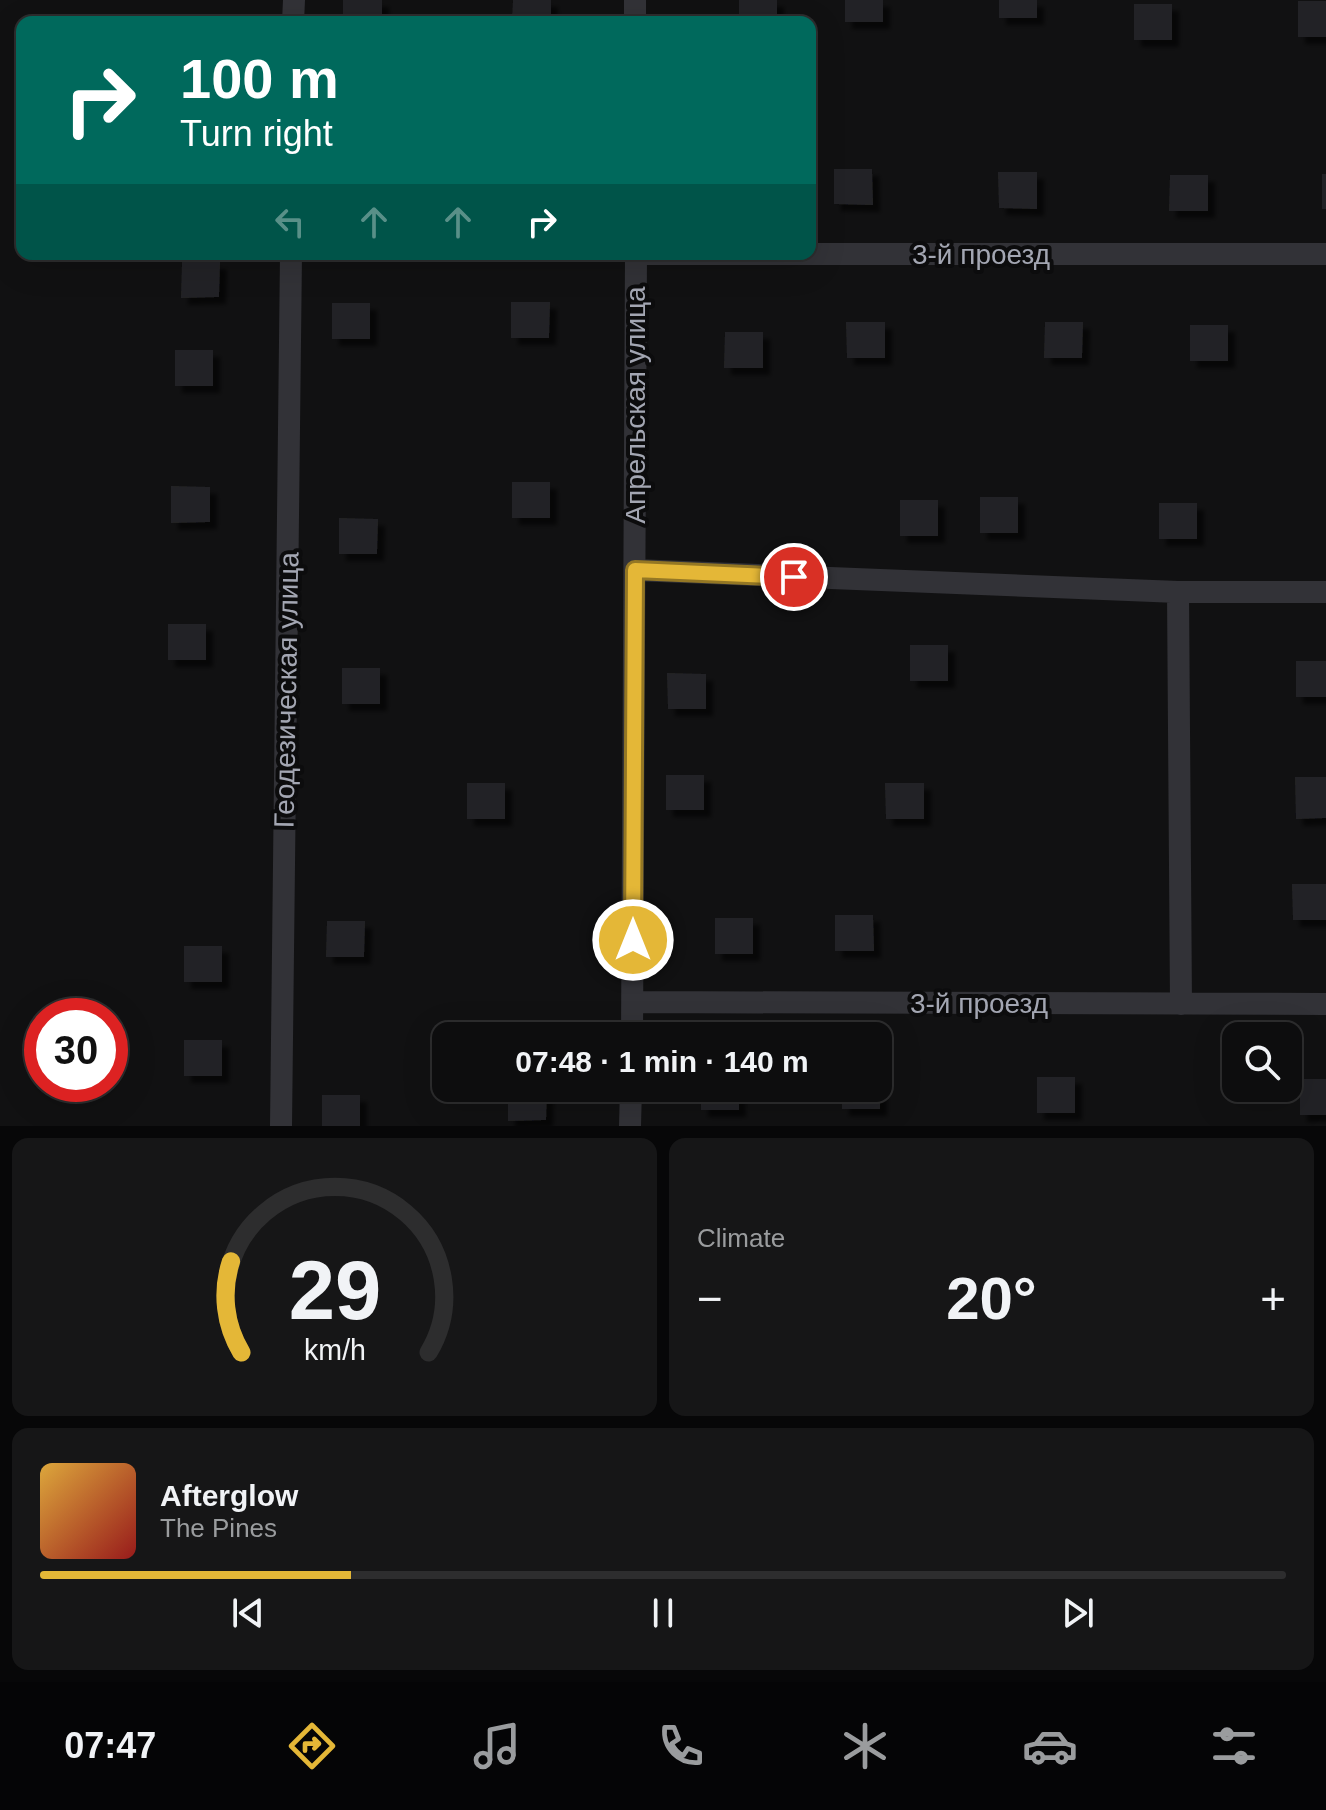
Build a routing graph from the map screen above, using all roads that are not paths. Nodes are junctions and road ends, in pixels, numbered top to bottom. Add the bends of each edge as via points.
1 (816, 254) edge
2 (1326, 254) edge
3 (291, 260) edge
4 (636, 260) edge
5 (635, 570) junction
6 (1178, 592) junction
7 (1326, 592) edge
8 (633, 1002) junction
9 (1181, 1004) junction
10 (1326, 1004) edge
11 (632, 1022) edge
12 (631, 1102) edge
13 (281, 1126) edge
14 (630, 1126) edge

1 - 2 street, 3-й проезд
3 - 13 street, Геодезическая улица
4 - 5 street, Апрельская улица
5 - 6 street
5 - 8 street, Апрельская улица
6 - 7 street
6 - 9 street
8 - 9 street, 3-й проезд
8 - 11 street, Апрельская улица
9 - 10 street, 3-й проезд
12 - 14 street

